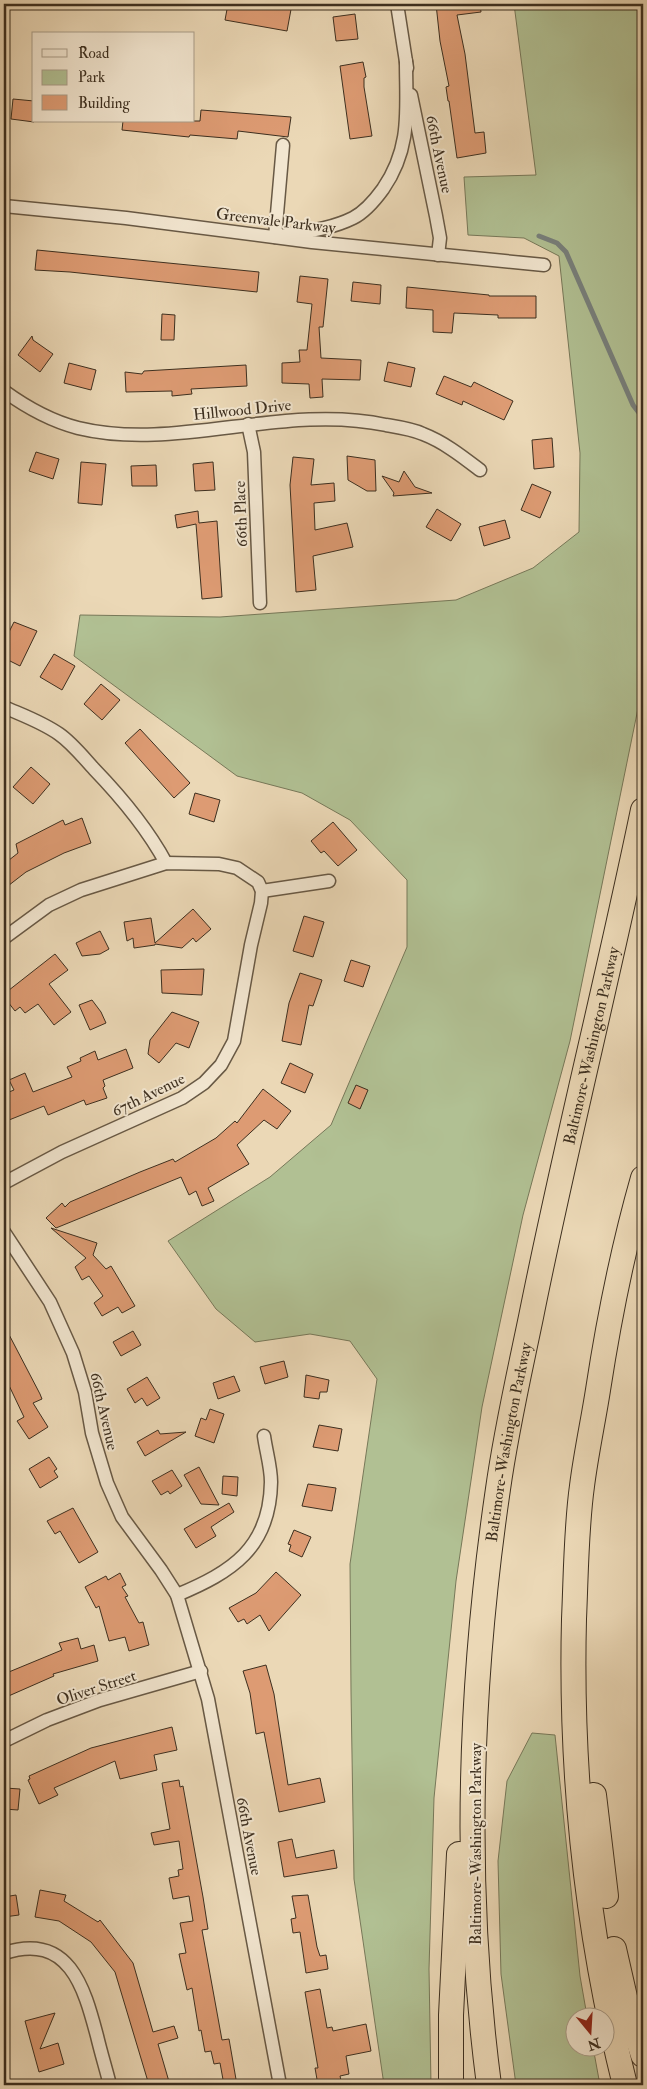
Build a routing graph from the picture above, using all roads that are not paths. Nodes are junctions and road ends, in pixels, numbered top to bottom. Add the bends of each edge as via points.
1 (397, 4) edge
2 (406, 61) junction
3 (283, 146) dead end
4 (4, 206) edge
5 (275, 237) junction
6 (438, 255) junction
7 (544, 265) dead end
8 (4, 391) edge
9 (248, 424) junction
10 (480, 470) dead end
11 (260, 604) dead end
12 (4, 707) edge
13 (643, 810) edge
14 (166, 863) junction
15 (329, 881) dead end
16 (262, 891) junction
17 (4, 938) edge
18 (643, 1178) edge
19 (4, 1183) edge
20 (4, 1232) edge
21 (264, 1436) dead end
22 (575, 1580) junction
23 (177, 1595) junction
24 (201, 1671) junction
25 (477, 1685) junction
26 (4, 1741) edge
27 (4, 1953) edge
28 (643, 2055) edge
29 (110, 2085) edge
30 (280, 2085) edge
31 (451, 2085) edge
32 (488, 2085) edge
33 (625, 2085) edge

1 - 2 street, 66th Avenue
2 - 5 street, 66th Avenue via 404,141 396,168 379,195 354,218 318,230
2 - 6 street, 66th Avenue via 440,238
3 - 5 street
4 - 5 street, Greenvale Parkway
5 - 6 street, Greenvale Parkway
6 - 7 street, Greenvale Parkway
8 - 9 street, Hillwood Drive via 52,420 114,434 180,432
9 - 10 street, Hillwood Drive via 310,419 371,422 423,434
9 - 11 street, 66th Place via 254,452
12 - 14 street via 34,719 59,734 78,751 139,821
13 - 25 highway, Baltimore-Washington Parkway via 510,1414 486,1577
14 - 16 street via 219,864 237,868 258,882
14 - 17 street via 81,890 49,905
15 - 16 street
16 - 19 street, 67th Avenue via 234,1041 221,1065 204,1083 182,1098 62,1152
18 - 22 highway via 607,1333 582,1487
20 - 23 street, 66th Avenue via 50,1302 73,1353 85,1392 94,1441 122,1518
21 - 23 street via 271,1481 263,1530 252,1548 223,1574
22 - 28 highway via 592,1773 615,1960
22 - 33 highway via 573,1686 583,1847 598,1951
23 - 24 street, 66th Avenue
24 - 26 street, Oliver Street via 100,1700
24 - 30 street, 66th Avenue
25 - 31 highway via 456,1879
25 - 32 highway, Baltimore-Washington Parkway via 472,1790 473,1921
27 - 29 street via 25,1948 48,1951 75,1972 87,1999

